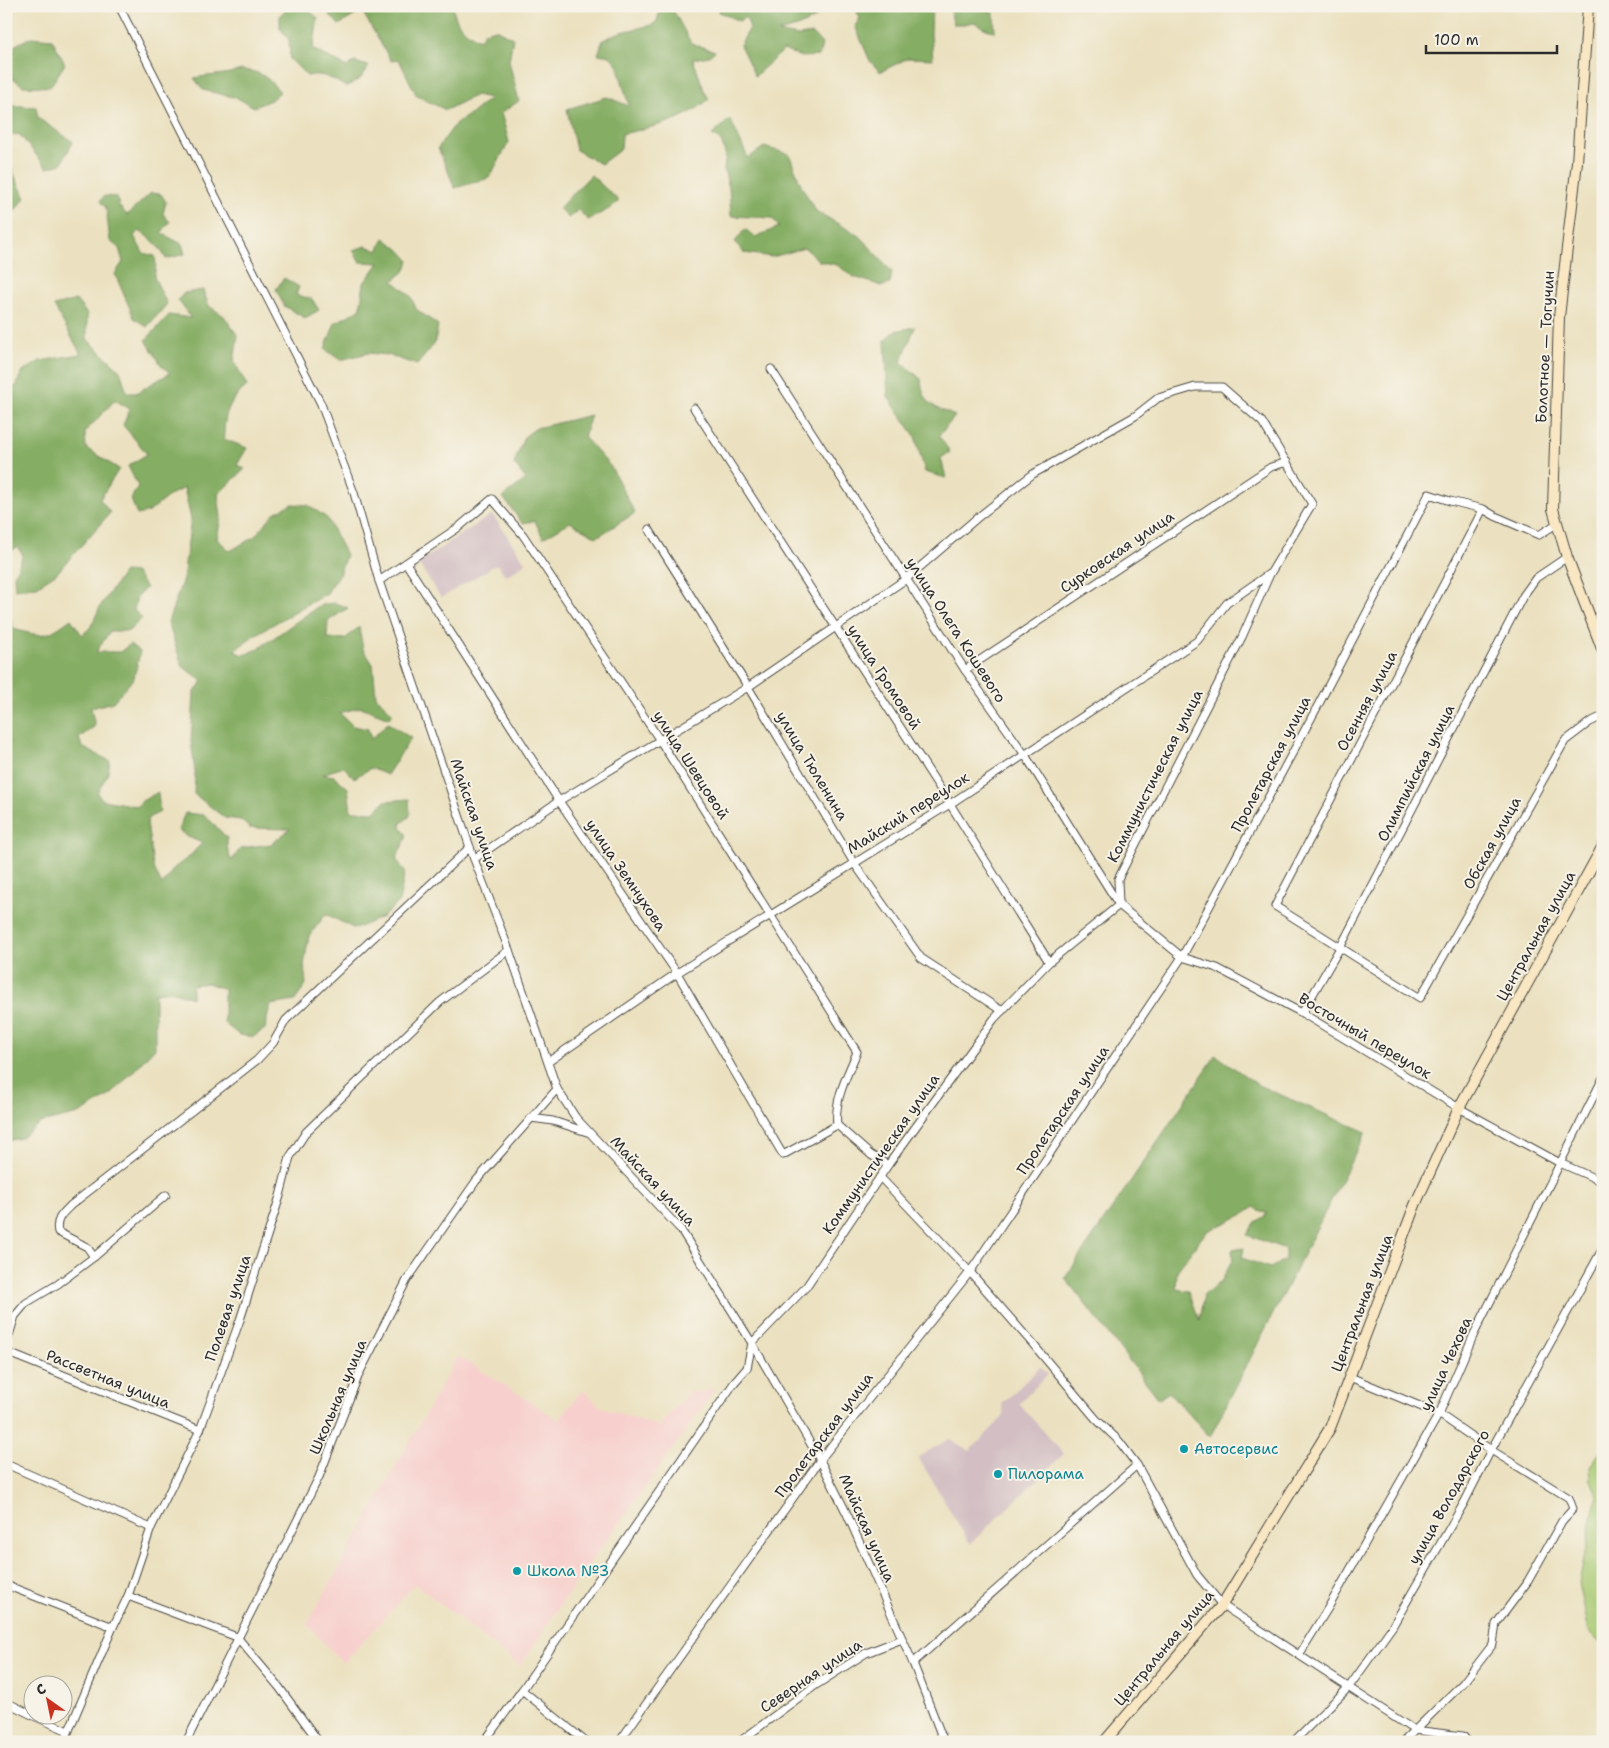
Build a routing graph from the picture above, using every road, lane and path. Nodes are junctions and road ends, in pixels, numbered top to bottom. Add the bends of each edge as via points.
1 (119, 6) edge
2 (1588, 6) edge
3 (771, 369) dead end
4 (694, 408) dead end
5 (1287, 462) junction
6 (1483, 509) junction
7 (1558, 523) junction
8 (649, 529) dead end
9 (1567, 557) junction
10 (406, 563) junction
11 (1270, 574) junction
12 (906, 579) junction
13 (379, 581) junction
14 (835, 628) junction
15 (1603, 651) edge
16 (965, 670) junction
17 (748, 686) junction
18 (1603, 716) edge
19 (659, 739) junction
20 (1025, 756) junction
21 (559, 801) junction
22 (950, 804) junction
23 (1603, 846) edge
24 (470, 847) junction
25 (474, 859) junction
26 (854, 863) junction
27 (1120, 905) junction
28 (770, 915) junction
29 (1341, 946) junction
30 (509, 950) junction
31 (1182, 957) junction
32 (1049, 962) junction
33 (676, 973) junction
34 (1002, 1011) junction
35 (1302, 1014) junction
36 (548, 1062) junction
37 (1603, 1078) edge
38 (557, 1089) junction
39 (1459, 1108) junction
40 (532, 1118) junction
41 (837, 1124) junction
42 (589, 1132) junction
43 (1560, 1163) junction
44 (888, 1166) junction
45 (880, 1177) junction
46 (1603, 1182) edge
47 (166, 1195) dead end
48 (1603, 1248) edge
49 (94, 1257) junction
50 (970, 1272) junction
51 (752, 1343) junction
52 (6, 1345) edge
53 (6, 1352) edge
54 (1350, 1377) junction
55 (1439, 1414) junction
56 (200, 1430) junction
57 (1491, 1450) junction
58 (820, 1460) junction
59 (6, 1464) edge
60 (1137, 1465) junction
61 (151, 1528) junction
62 (6, 1585) edge
63 (128, 1596) junction
64 (1222, 1605) junction
65 (113, 1627) junction
66 (237, 1637) junction
67 (902, 1639) junction
68 (1299, 1655) junction
69 (913, 1663) junction
70 (1348, 1687) junction
71 (522, 1690) junction
72 (6, 1702) edge
73 (22, 1709) edge
74 (57, 1726) edge
75 (1414, 1730) junction
76 (68, 1731) junction
77 (64, 1742) edge
78 (186, 1742) edge
79 (319, 1742) edge
80 (484, 1742) edge
81 (586, 1742) edge
82 (619, 1742) edge
83 (739, 1742) edge
84 (944, 1742) edge
85 (1104, 1742) edge
86 (1293, 1742) edge
87 (1403, 1742) edge
88 (1468, 1742) edge

1 - 13 street, Майская улица via 320,404 354,493
2 - 7 main road, Болотное — Тогучин via 1577,162 1558,317 1552,509
3 - 12 street, улица Олега Кошевого
4 - 14 street, улица Громовой
5 - 11 street, Коммунистическая улица via 1312,504
5 - 12 street via 1262,422 1222,388 1195,387 1158,398 1135,416 1033,474
5 - 16 street, Сурковская улица via 1271,467
6 - 7 street via 1538,535
6 - 29 street, Осенняя улица via 1276,906
6 - 31 street, Пролетарская улица via 1430,494
7 - 9 main road, Болотное — Тогучин
8 - 17 street, улица Тюленина
9 - 15 main road, Болотное — Тогучин
9 - 29 street, Олимпийская улица via 1536,578 1523,596
10 - 13 street
10 - 19 street, улица Шевцовой via 459,527 492,499 542,563
10 - 21 street, улица Земнухова
11 - 20 street, Майский переулок via 1227,602 1197,641
11 - 27 street, Коммунистическая улица via 1242,637 1118,879
12 - 14 street
12 - 16 street, улица Олега Кошевого
13 - 24 street, Майская улица
14 - 17 street
14 - 22 street, улица Громовой
16 - 20 street, улица Олега Кошевого
17 - 19 street
17 - 26 street, улица Тюленина
18 - 29 street, Обская улица via 1564,741 1420,998
19 - 21 street
19 - 28 street, улица Шевцовой
20 - 22 street, Майский переулок
20 - 27 street, улица Олега Кошевого
21 - 25 street
21 - 33 street, улица Земнухова
22 - 26 street, Майский переулок
22 - 32 street, улица Громовой
23 - 39 main road, Центральная улица
24 - 25 street, Майская улица
24 - 49 street via 286,1020 273,1043 257,1060 61,1215 56,1224 58,1232 87,1248
25 - 30 street, Майская улица
26 - 28 street, Майский переулок
26 - 34 street, улица Тюленина via 921,958
27 - 31 street, Восточный переулок
27 - 32 street, Коммунистическая улица
28 - 33 street, Майский переулок
28 - 41 street, улица Шевцовой via 857,1052 841,1092 836,1111
29 - 35 street, Олимпийская улица
30 - 36 street, Майская улица
30 - 56 street, Полевая улица via 440,1002 306,1132 290,1158 240,1320
31 - 35 street, Восточный переулок via 1218,968
31 - 50 street, Пролетарская улица
32 - 34 street, Коммунистическая улица
33 - 36 street, Майский переулок
33 - 41 street, улица Земнухова via 783,1154
34 - 44 street, Коммунистическая улица
35 - 39 street, Восточный переулок
36 - 38 street, Майская улица
37 - 43 street, улица Чехова
38 - 40 street, Школьная улица
38 - 42 street, Майская улица
39 - 43 street, Восточный переулок
39 - 54 main road, Центральная улица via 1415,1204
40 - 42 street
40 - 66 street, Школьная улица via 476,1181 407,1280 359,1374 319,1477
41 - 44 street
42 - 51 street, Майская улица via 682,1230
43 - 46 street, Восточный переулок
43 - 55 street, улица Чехова via 1474,1334
44 - 45 street, Коммунистическая улица
45 - 50 street
45 - 51 street, Коммунистическая улица via 806,1287
47 - 49 street
48 - 57 street, улица Володарского
49 - 52 street via 26,1303 15,1316
50 - 58 street, Пролетарская улица
50 - 60 street
51 - 58 street, Майская улица
51 - 71 street via 747,1368
53 - 56 street, Рассветная улица
54 - 55 street
54 - 64 main road, Центральная улица via 1330,1428
55 - 57 street
55 - 68 street, улица Чехова
56 - 61 street, Полевая улица
57 - 70 street, улица Володарского via 1392,1627
57 - 75 street via 1569,1498 1573,1509 1562,1521 1528,1581 1496,1624 1493,1644 1463,1683
58 - 67 street, Майская улица
58 - 82 street, Пролетарская улица
59 - 61 street
60 - 64 street via 1197,1575
60 - 69 street
61 - 63 street, Полевая улица
62 - 65 street
63 - 65 street, Полевая улица
63 - 66 street
64 - 68 street
64 - 85 main road, Центральная улица
65 - 76 street, Полевая улица
66 - 78 street, Школьная улица
66 - 79 street
67 - 69 street, Майская улица
67 - 83 street, Северная улица via 866,1653
68 - 70 street
69 - 84 street, Майская улица
70 - 75 street
70 - 86 street, улица Володарского
71 - 80 street
71 - 81 street
72 - 73 street
74 - 76 street
75 - 87 street
75 - 88 street via 1463,1736
76 - 77 street, Полевая улица

